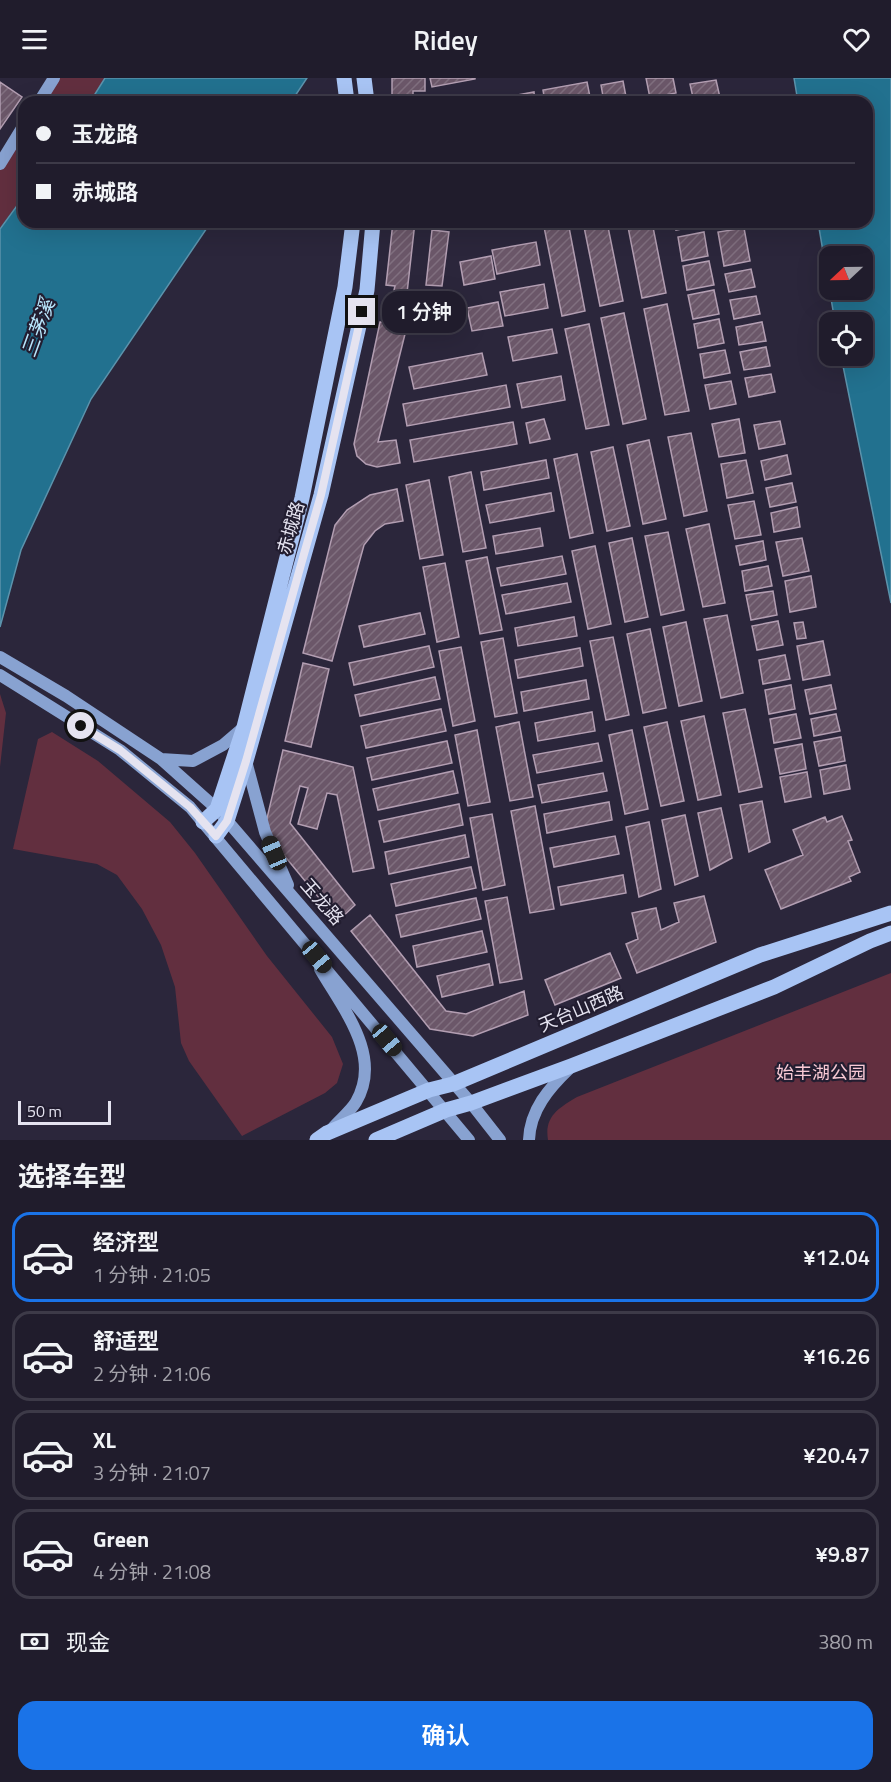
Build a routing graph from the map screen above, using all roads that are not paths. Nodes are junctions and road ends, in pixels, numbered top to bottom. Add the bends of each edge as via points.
1 (54, 78) edge
2 (364, 78) edge
3 (43, 96) edge
4 (366, 96) edge
5 (18, 135) edge
6 (0, 164) edge
7 (352, 228) edge
8 (372, 228) edge
9 (0, 657) edge
10 (0, 675) edge
11 (244, 727) junction
12 (161, 759) junction
13 (246, 761) junction
14 (217, 809) junction
15 (227, 821) junction
16 (203, 822) junction
17 (216, 836) junction
18 (292, 895) junction
19 (891, 913) edge
20 (891, 933) edge
21 (303, 940) junction
22 (571, 1066) junction
23 (453, 1084) junction
24 (429, 1090) junction
25 (471, 1103) junction
26 (446, 1110) junction
27 (322, 1137) edge
28 (376, 1140) edge
29 (469, 1140) edge
30 (500, 1140) edge
31 (529, 1140) edge

1 - 3 main road
2 - 4 main road
5 - 6 main road
7 - 11 main road, 赤城路 via 345,287 315,441
8 - 13 main road, 赤城路 via 367,290 323,483
9 - 12 main road, 玉龙路
10 - 16 main road via 120,750
11 - 12 main road via 223,745 193,761
11 - 14 main road, 赤城路
12 - 14 main road, 玉龙路
13 - 15 main road, 赤城路
13 - 18 main road via 265,832
14 - 15 main road, 玉龙路
14 - 16 main road, 赤城路
15 - 17 main road, 赤城路
15 - 18 main road, 玉龙路
16 - 17 main road
17 - 21 main road
18 - 23 main road, 玉龙路
19 - 23 main road, 天台山西路 via 760,955
20 - 22 main road via 774,987
21 - 24 main road
21 - 27 main road via 364,1050 365,1076 356,1103
22 - 25 main road
22 - 31 main road via 537,1107 529,1124
23 - 24 main road, 天台山西路
23 - 25 main road, 玉龙路
24 - 26 main road
24 - 27 main road, 天台山西路
25 - 26 main road
25 - 30 main road, 玉龙路
26 - 28 main road
26 - 29 main road

